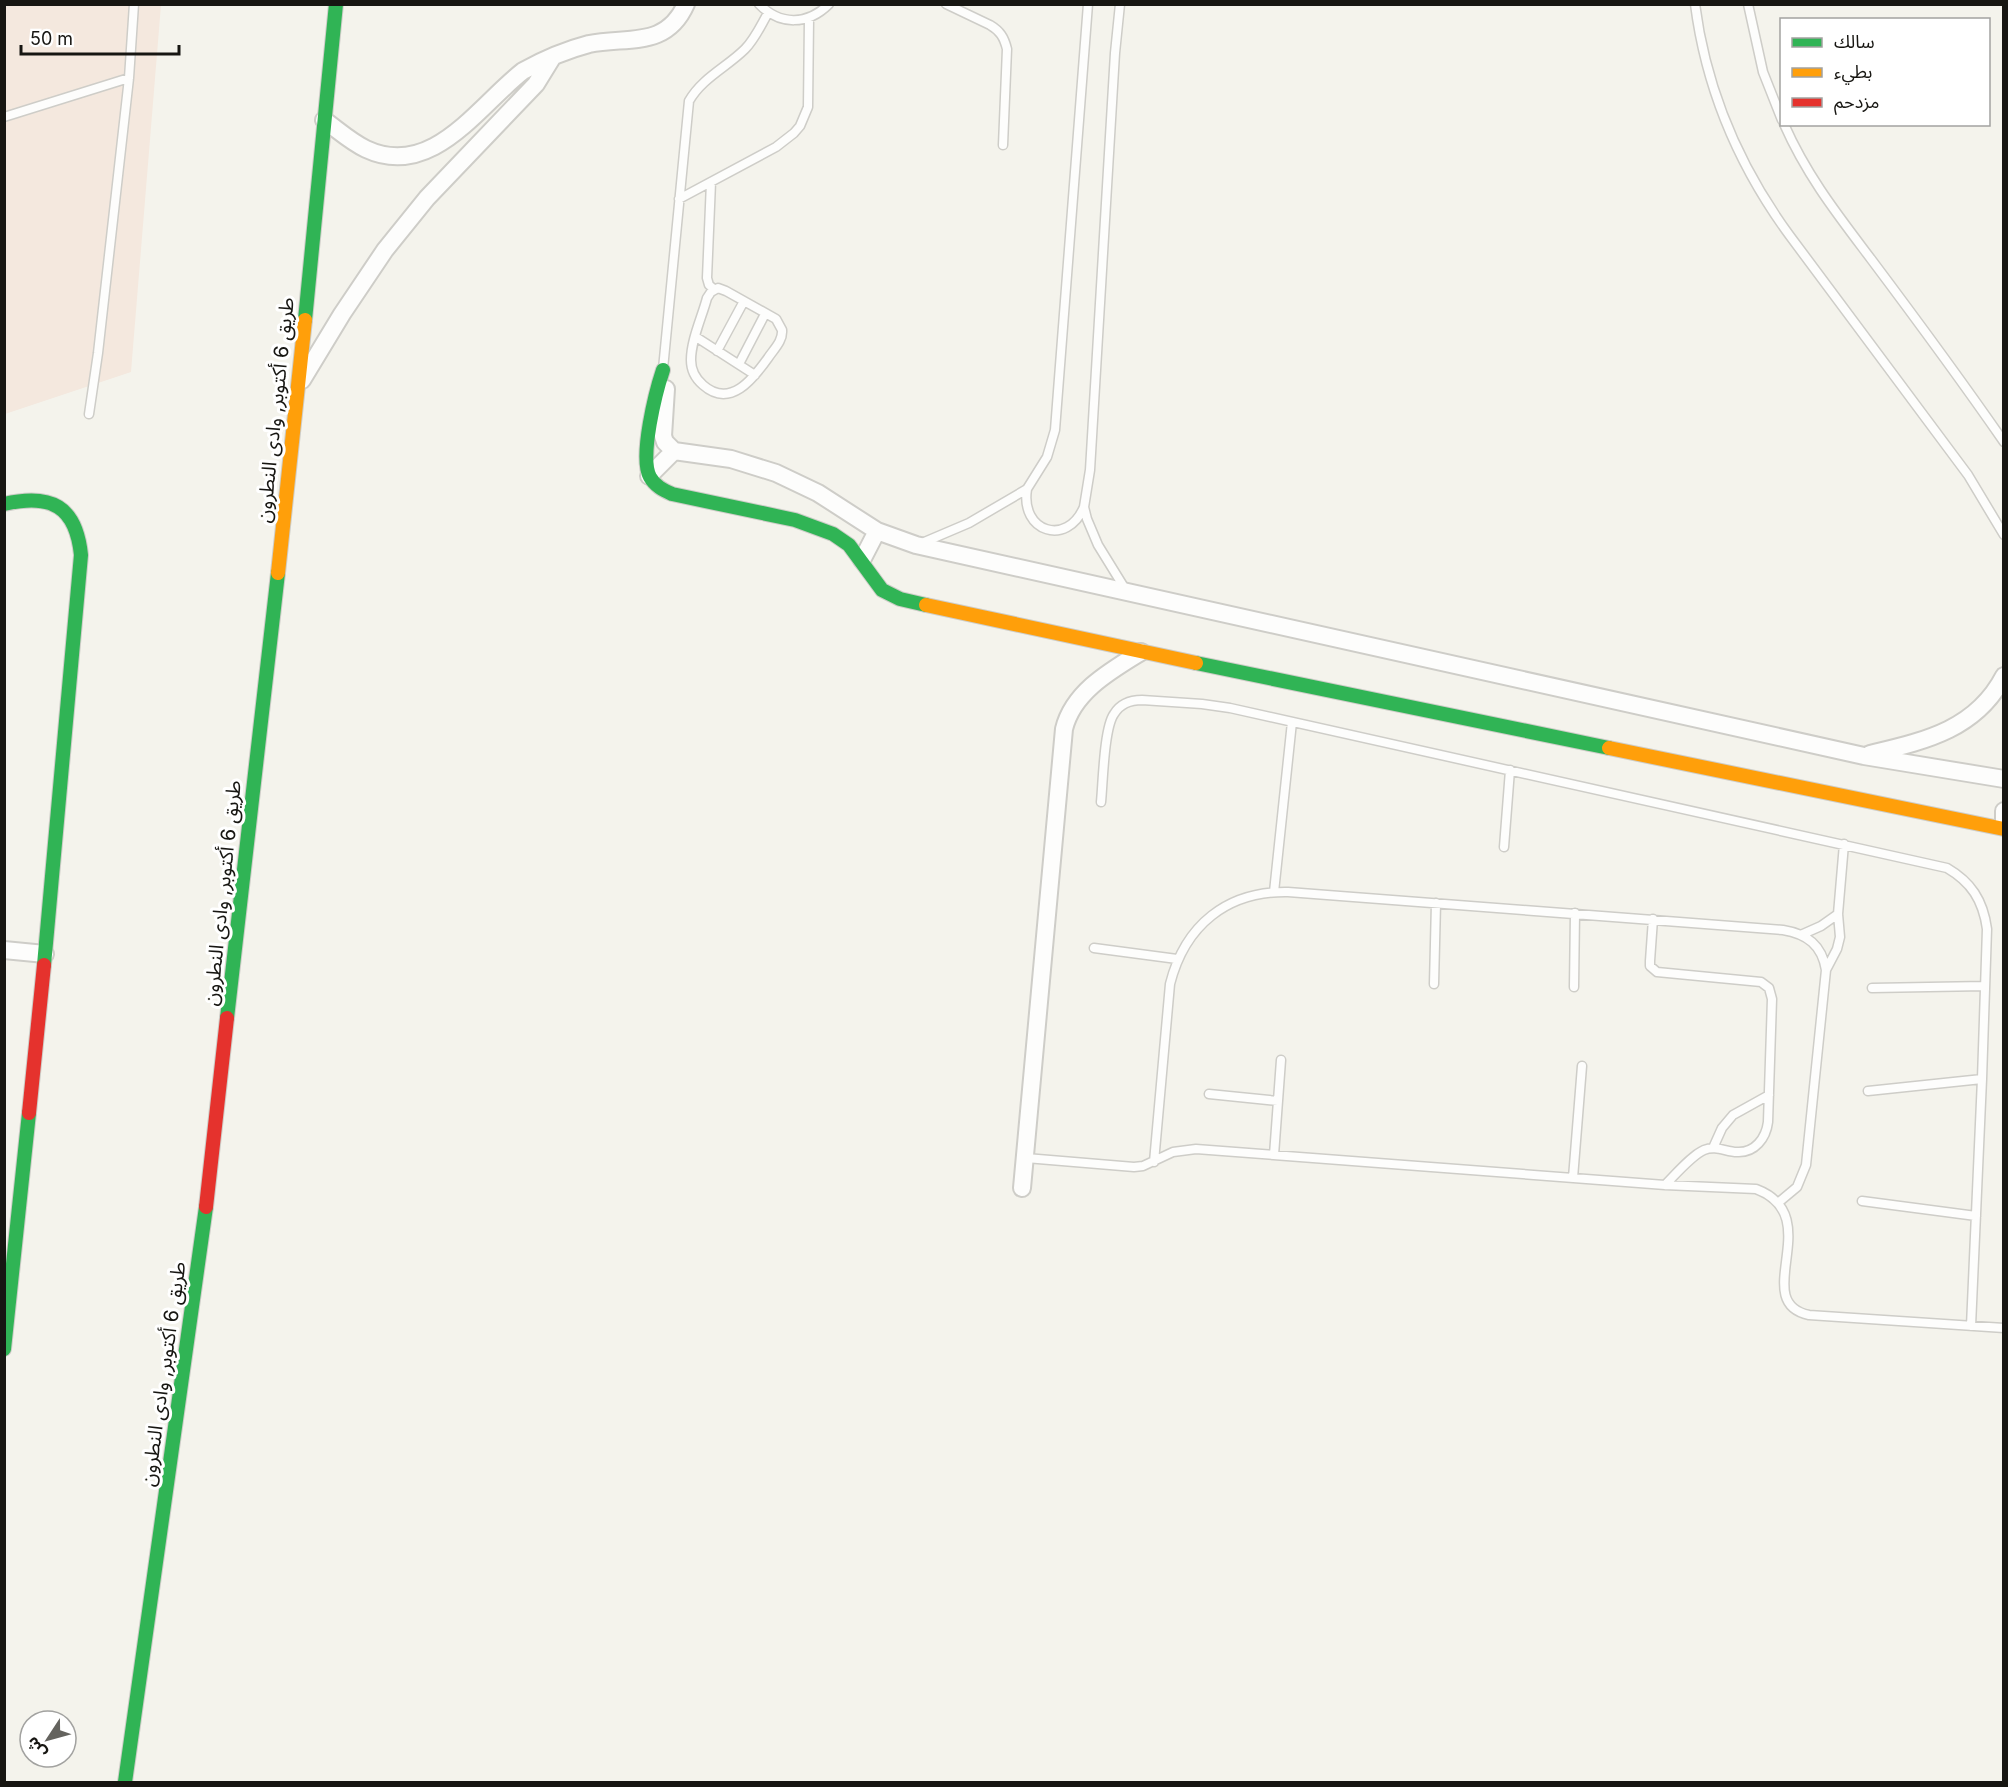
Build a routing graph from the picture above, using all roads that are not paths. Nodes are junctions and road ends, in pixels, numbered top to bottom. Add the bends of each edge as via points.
1 (134, 4) edge
2 (336, 4) edge
3 (686, 4) edge
4 (759, 4) edge
5 (829, 4) edge
6 (946, 4) edge
7 (1088, 4) edge
8 (1120, 4) edge
9 (1695, 4) edge
10 (1748, 4) edge
11 (768, 13) junction
12 (809, 19) junction
13 (552, 58) junction
14 (129, 78) junction
15 (1780, 115) edge
16 (4, 117) edge
17 (324, 120) junction
18 (1785, 126) edge
19 (1003, 145) dead end
20 (711, 182) junction
21 (679, 199) junction
22 (714, 289) junction
23 (744, 301) junction
24 (765, 314) junction
25 (696, 337) junction
26 (717, 351) junction
27 (739, 364) junction
28 (663, 370) junction
29 (755, 375) junction
30 (297, 389) junction
31 (89, 414) dead end
32 (2004, 442) edge
33 (674, 451) junction
34 (649, 476) junction
35 (1027, 489) junction
36 (4, 504) edge
37 (1084, 507) junction
38 (877, 531) junction
39 (2004, 535) edge
40 (916, 545) junction
41 (862, 560) junction
42 (1127, 592) junction
43 (1140, 652) junction
44 (2004, 676) edge
45 (1292, 722) junction
46 (1864, 756) junction
47 (1510, 770) junction
48 (2004, 779) edge
49 (1101, 802) dead end
50 (2004, 811) edge
51 (2004, 822) edge
52 (2004, 829) edge
53 (1844, 844) junction
54 (1504, 847) dead end
55 (1274, 892) junction
56 (1436, 903) junction
57 (1575, 913) junction
58 (1838, 914) junction
59 (1653, 919) junction
60 (1803, 934) junction
61 (1094, 948) dead end
62 (4, 950) edge
63 (45, 954) junction
64 (1177, 959) junction
65 (1826, 970) junction
66 (1434, 984) dead end
67 (1985, 986) junction
68 (1574, 987) dead end
69 (1872, 987) dead end
70 (1281, 1060) dead end
71 (1582, 1066) dead end
72 (1982, 1078) junction
73 (1868, 1091) dead end
74 (1209, 1094) dead end
75 (1769, 1095) junction
76 (1278, 1101) junction
77 (1713, 1148) junction
78 (1274, 1155) junction
79 (1026, 1158) junction
80 (1154, 1162) junction
81 (1573, 1178) junction
82 (1665, 1185) junction
83 (1022, 1188) dead end
84 (1862, 1201) dead end
85 (1779, 1202) junction
86 (1976, 1216) junction
87 (1971, 1326) junction
88 (2004, 1328) edge
89 (4, 1348) edge
90 (125, 1782) edge

1 - 14 lane
2 - 17 street, طريق 6 أكتوبر, وادى النطرون
3 - 13 street via 674,25 652,37 603,41
4 - 11 lane
5 - 12 lane
6 - 19 lane via 990,25 1005,41
7 - 35 lane via 1055,430 1047,456
8 - 37 lane via 1090,470
9 - 39 lane via 1719,104 1768,207 1968,475
10 - 15 lane via 1764,72
11 - 12 lane via 788,21
11 - 21 lane via 746,47 701,85 689,101
12 - 20 lane via 808,107 800,126 776,147
13 - 17 street via 523,71 447,141 428,151 408,156 386,155 366,149
13 - 30 street via 536,84 428,198 385,250
14 - 16 lane
14 - 31 lane
17 - 30 street, طريق 6 أكتوبر, وادى النطرون
18 - 32 lane via 1836,214
20 - 21 lane
20 - 22 lane via 707,278
21 - 28 lane
22 - 23 lane
22 - 25 lane via 707,298
23 - 24 lane
23 - 26 lane
24 - 27 lane
24 - 29 lane via 776,319 783,336
25 - 26 lane
25 - 29 lane via 691,362 704,386 731,393
26 - 27 lane
27 - 29 lane
28 - 33 street via 663,436
28 - 34 street via 658,380 646,462
30 - 90 street, طريق 6 أكتوبر, وادى النطرون via 207,1198
33 - 34 street
33 - 38 street via 731,459 776,473
34 - 41 street via 654,484 672,494 815,526 849,544
35 - 37 lane via 1028,513 1046,529 1070,526
35 - 40 lane via 969,523
36 - 63 street via 27,498 56,504 68,514 81,540
37 - 42 lane via 1098,545
38 - 40 street
38 - 41 street
40 - 42 street
41 - 43 street via 882,590 900,599
42 - 46 street
43 - 52 street
43 - 79 street via 1084,693 1073,706 1064,729
44 - 46 street via 1974,713 1958,725 1920,742
45 - 47 lane
45 - 49 lane via 1202,704 1142,700 1125,704 1109,724
45 - 55 lane
46 - 48 street
47 - 53 lane
47 - 54 lane
50 - 51 street
53 - 58 lane
53 - 67 lane via 1947,868 1971,885 1985,918
55 - 56 lane
55 - 64 lane via 1247,897 1222,908 1200,925
56 - 57 lane
56 - 66 lane
57 - 59 lane
57 - 68 lane
58 - 60 lane
58 - 65 lane via 1840,938
59 - 60 lane
59 - 75 lane via 1650,966 1657,972 1756,981 1769,988
60 - 65 lane via 1820,949
61 - 64 lane
62 - 63 street
63 - 89 street
64 - 80 lane via 1168,996
65 - 85 lane via 1806,1166 1797,1187
67 - 69 lane
67 - 72 lane
70 - 76 lane
71 - 81 lane
72 - 73 lane
72 - 86 lane
74 - 76 lane
75 - 77 lane via 1733,1116
75 - 77 lane via 1767,1130 1760,1142 1746,1151
76 - 78 lane
77 - 82 lane via 1698,1154
78 - 80 lane via 1184,1150
78 - 81 lane
79 - 80 lane via 1134,1167
79 - 83 street
81 - 82 lane
82 - 85 lane via 1756,1189
84 - 86 lane
85 - 87 lane via 1789,1227 1784,1287 1790,1306 1798,1313
86 - 87 lane
87 - 88 lane

